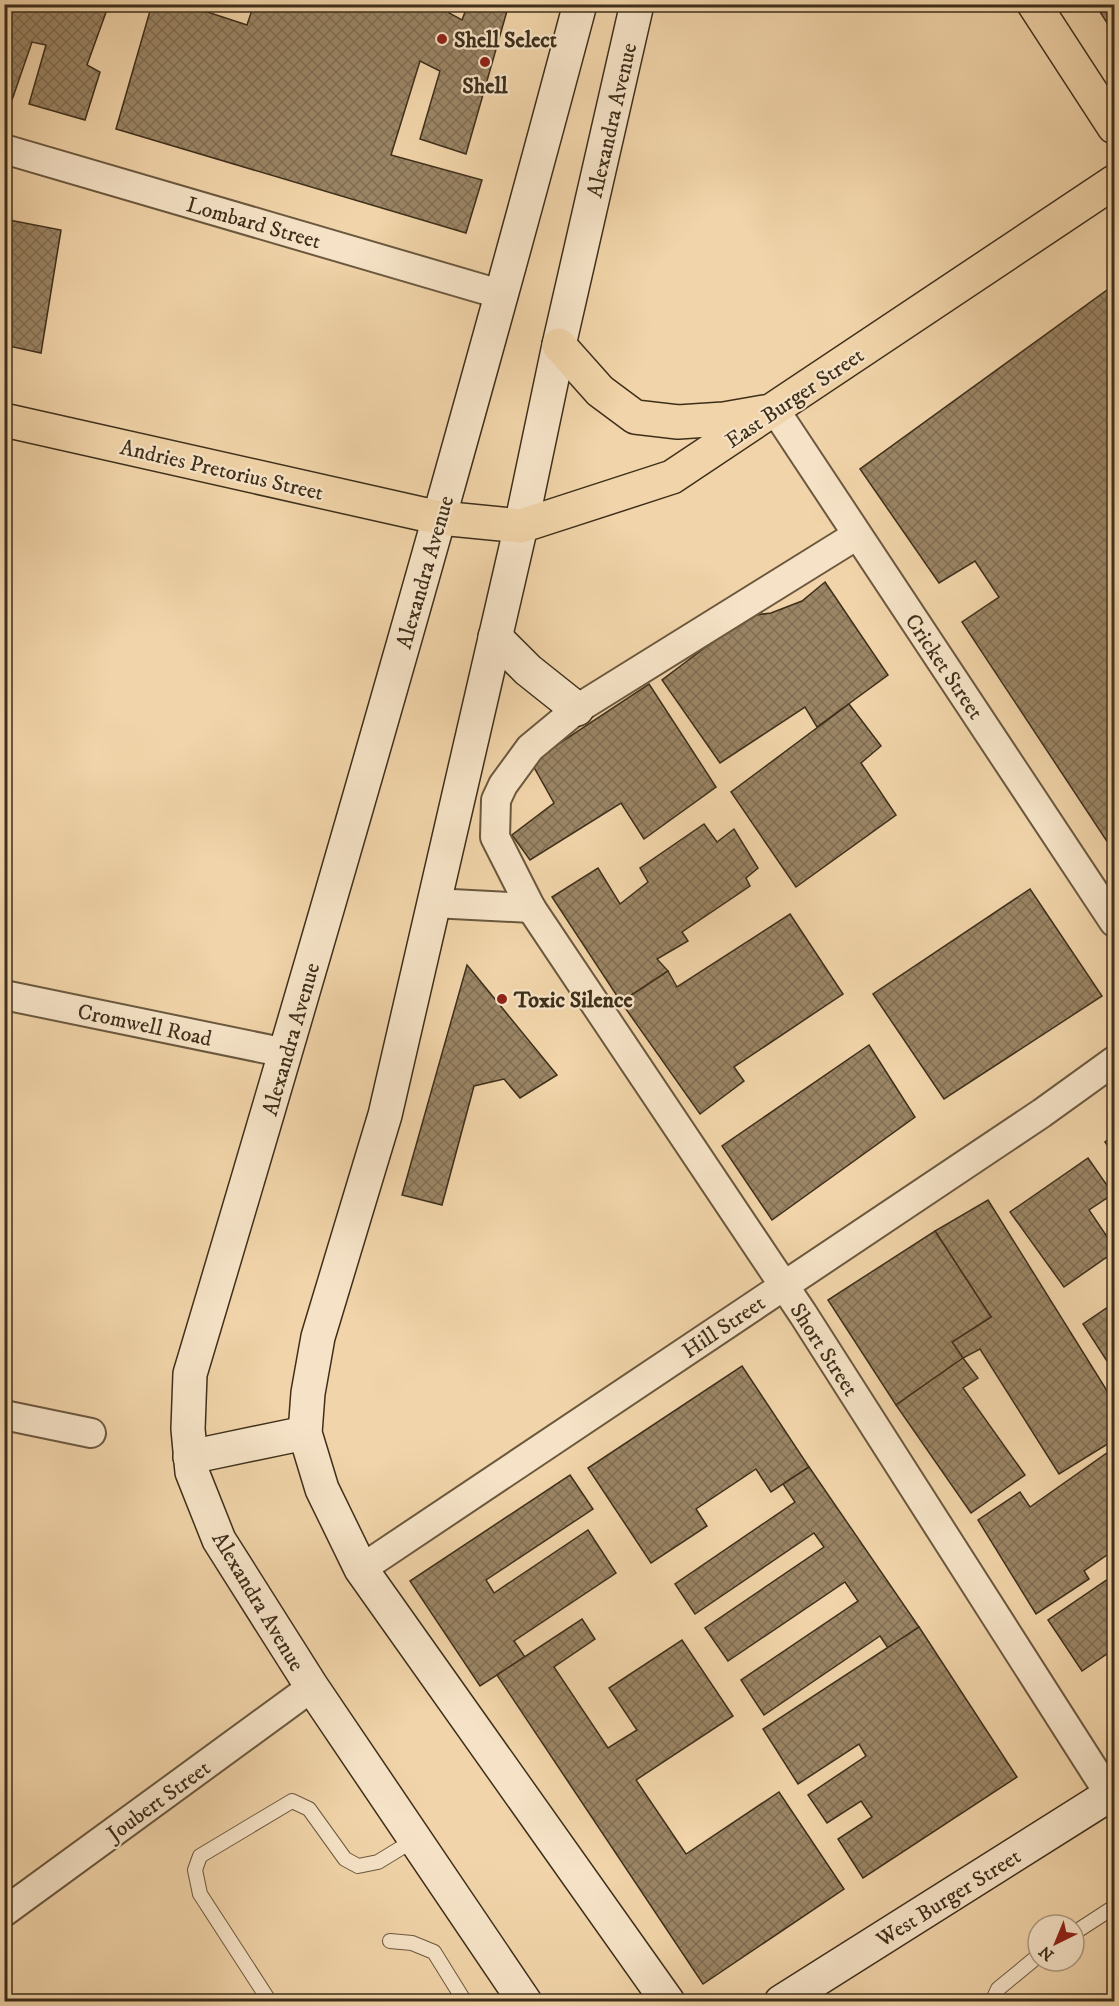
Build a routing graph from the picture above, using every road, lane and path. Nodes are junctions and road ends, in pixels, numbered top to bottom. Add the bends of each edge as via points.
1 (580, 4) edge
2 (637, 4) edge
3 (1034, 4) edge
4 (1114, 127) edge
5 (4, 149) edge
6 (1114, 182) edge
7 (503, 295) junction
8 (560, 345) junction
9 (775, 410) junction
10 (4, 420) edge
11 (440, 518) junction
12 (522, 526) junction
13 (857, 535) junction
14 (495, 637) junction
15 (577, 709) junction
16 (433, 903) junction
17 (531, 908) junction
18 (1114, 922) edge
19 (4, 995) edge
20 (286, 1053) junction
21 (1114, 1061) edge
22 (784, 1286) junction
23 (4, 1415) edge
24 (91, 1433) dead end
25 (305, 1433) junction
26 (190, 1457) junction
27 (361, 1569) junction
28 (312, 1687) junction
29 (1113, 1797) edge
30 (414, 1840) junction
31 (1114, 1907) edge
32 (4, 1912) edge
33 (1086, 1925) edge
34 (390, 1941) dead end
35 (1026, 1966) edge
36 (270, 2001) edge
37 (465, 2001) edge
38 (525, 2001) edge
39 (668, 2001) edge
40 (781, 2001) edge
41 (992, 2001) edge

1 - 7 main road, Alexandra Avenue
2 - 8 main road, Alexandra Avenue
3 - 4 main road
5 - 7 street, Lombard Street
6 - 9 main road, East Burger Street
7 - 11 main road, Alexandra Avenue
8 - 9 main road via 600,391 635,417 678,422
8 - 12 main road, Alexandra Avenue
9 - 12 main road, East Burger Street via 672,477
9 - 13 street, Cricket Street
10 - 11 main road, Andries Pretorius Street
11 - 12 main road, East Burger Street
11 - 20 main road, Alexandra Avenue
12 - 14 main road, Alexandra Avenue
13 - 15 street
13 - 18 street, Cricket Street
14 - 15 main road via 528,670
14 - 16 main road, Alexandra Avenue
15 - 17 street, Short Street via 530,748 496,800 495,837
16 - 17 street
16 - 25 main road, Alexandra Avenue via 385,1115 318,1337
17 - 22 street, Short Street
19 - 20 street, Cromwell Road
20 - 26 main road, Alexandra Avenue via 190,1374
21 - 22 street, Hill Street
22 - 27 street, Hill Street
22 - 29 street, Short Street
23 - 24 street
25 - 26 main road
25 - 27 main road, Alexandra Avenue via 322,1489
26 - 28 main road, Alexandra Avenue via 192,1472 219,1540
27 - 39 main road, Alexandra Avenue
28 - 30 main road, Alexandra Avenue
28 - 32 street, Joubert Street
29 - 40 main road, West Burger Street
30 - 36 lane via 378,1862 358,1866 345,1859 309,1809 292,1801 200,1856 195,1870 200,1894
30 - 38 main road, Alexandra Avenue
31 - 33 lane
34 - 37 lane via 412,1943 434,1952
35 - 41 lane via 998,1989

